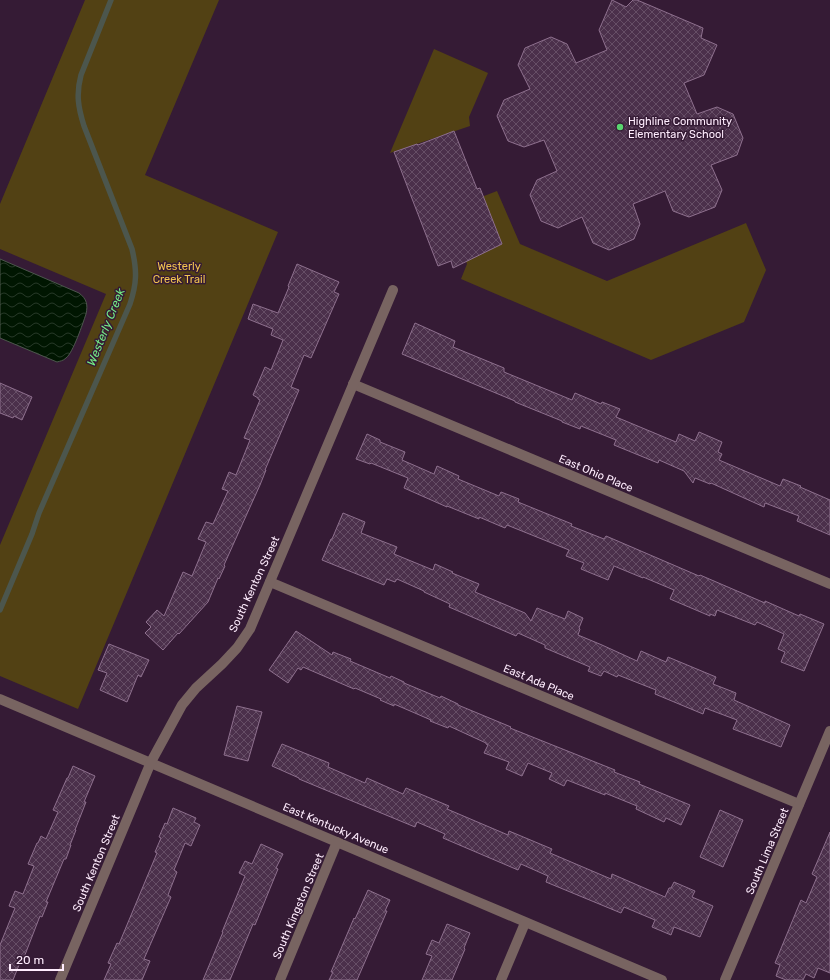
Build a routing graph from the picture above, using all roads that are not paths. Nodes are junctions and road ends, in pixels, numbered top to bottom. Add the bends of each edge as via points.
1 (393, 290) dead end
2 (354, 384) junction
3 (270, 582) junction
4 (830, 584) edge
5 (0, 699) edge
6 (830, 730) edge
7 (151, 762) junction
8 (799, 804) junction
9 (337, 842) junction
10 (525, 923) junction
11 (60, 980) edge
12 (280, 980) edge
13 (501, 980) edge
14 (662, 980) edge
15 (725, 980) edge

1 - 2 street, South Kenton Street
2 - 3 street, South Kenton Street
2 - 4 street, East Ohio Place
3 - 7 street, South Kenton Street via 250,629 237,648 182,705
3 - 8 street, East Ada Place
5 - 7 street, East Kentucky Avenue
6 - 8 street, South Lima Street
7 - 9 street, East Kentucky Avenue
7 - 11 street, South Kenton Street
8 - 15 street, South Lima Street
9 - 10 street, East Kentucky Avenue
9 - 12 street, South Kingston Street
10 - 13 street
10 - 14 street, East Kentucky Avenue

